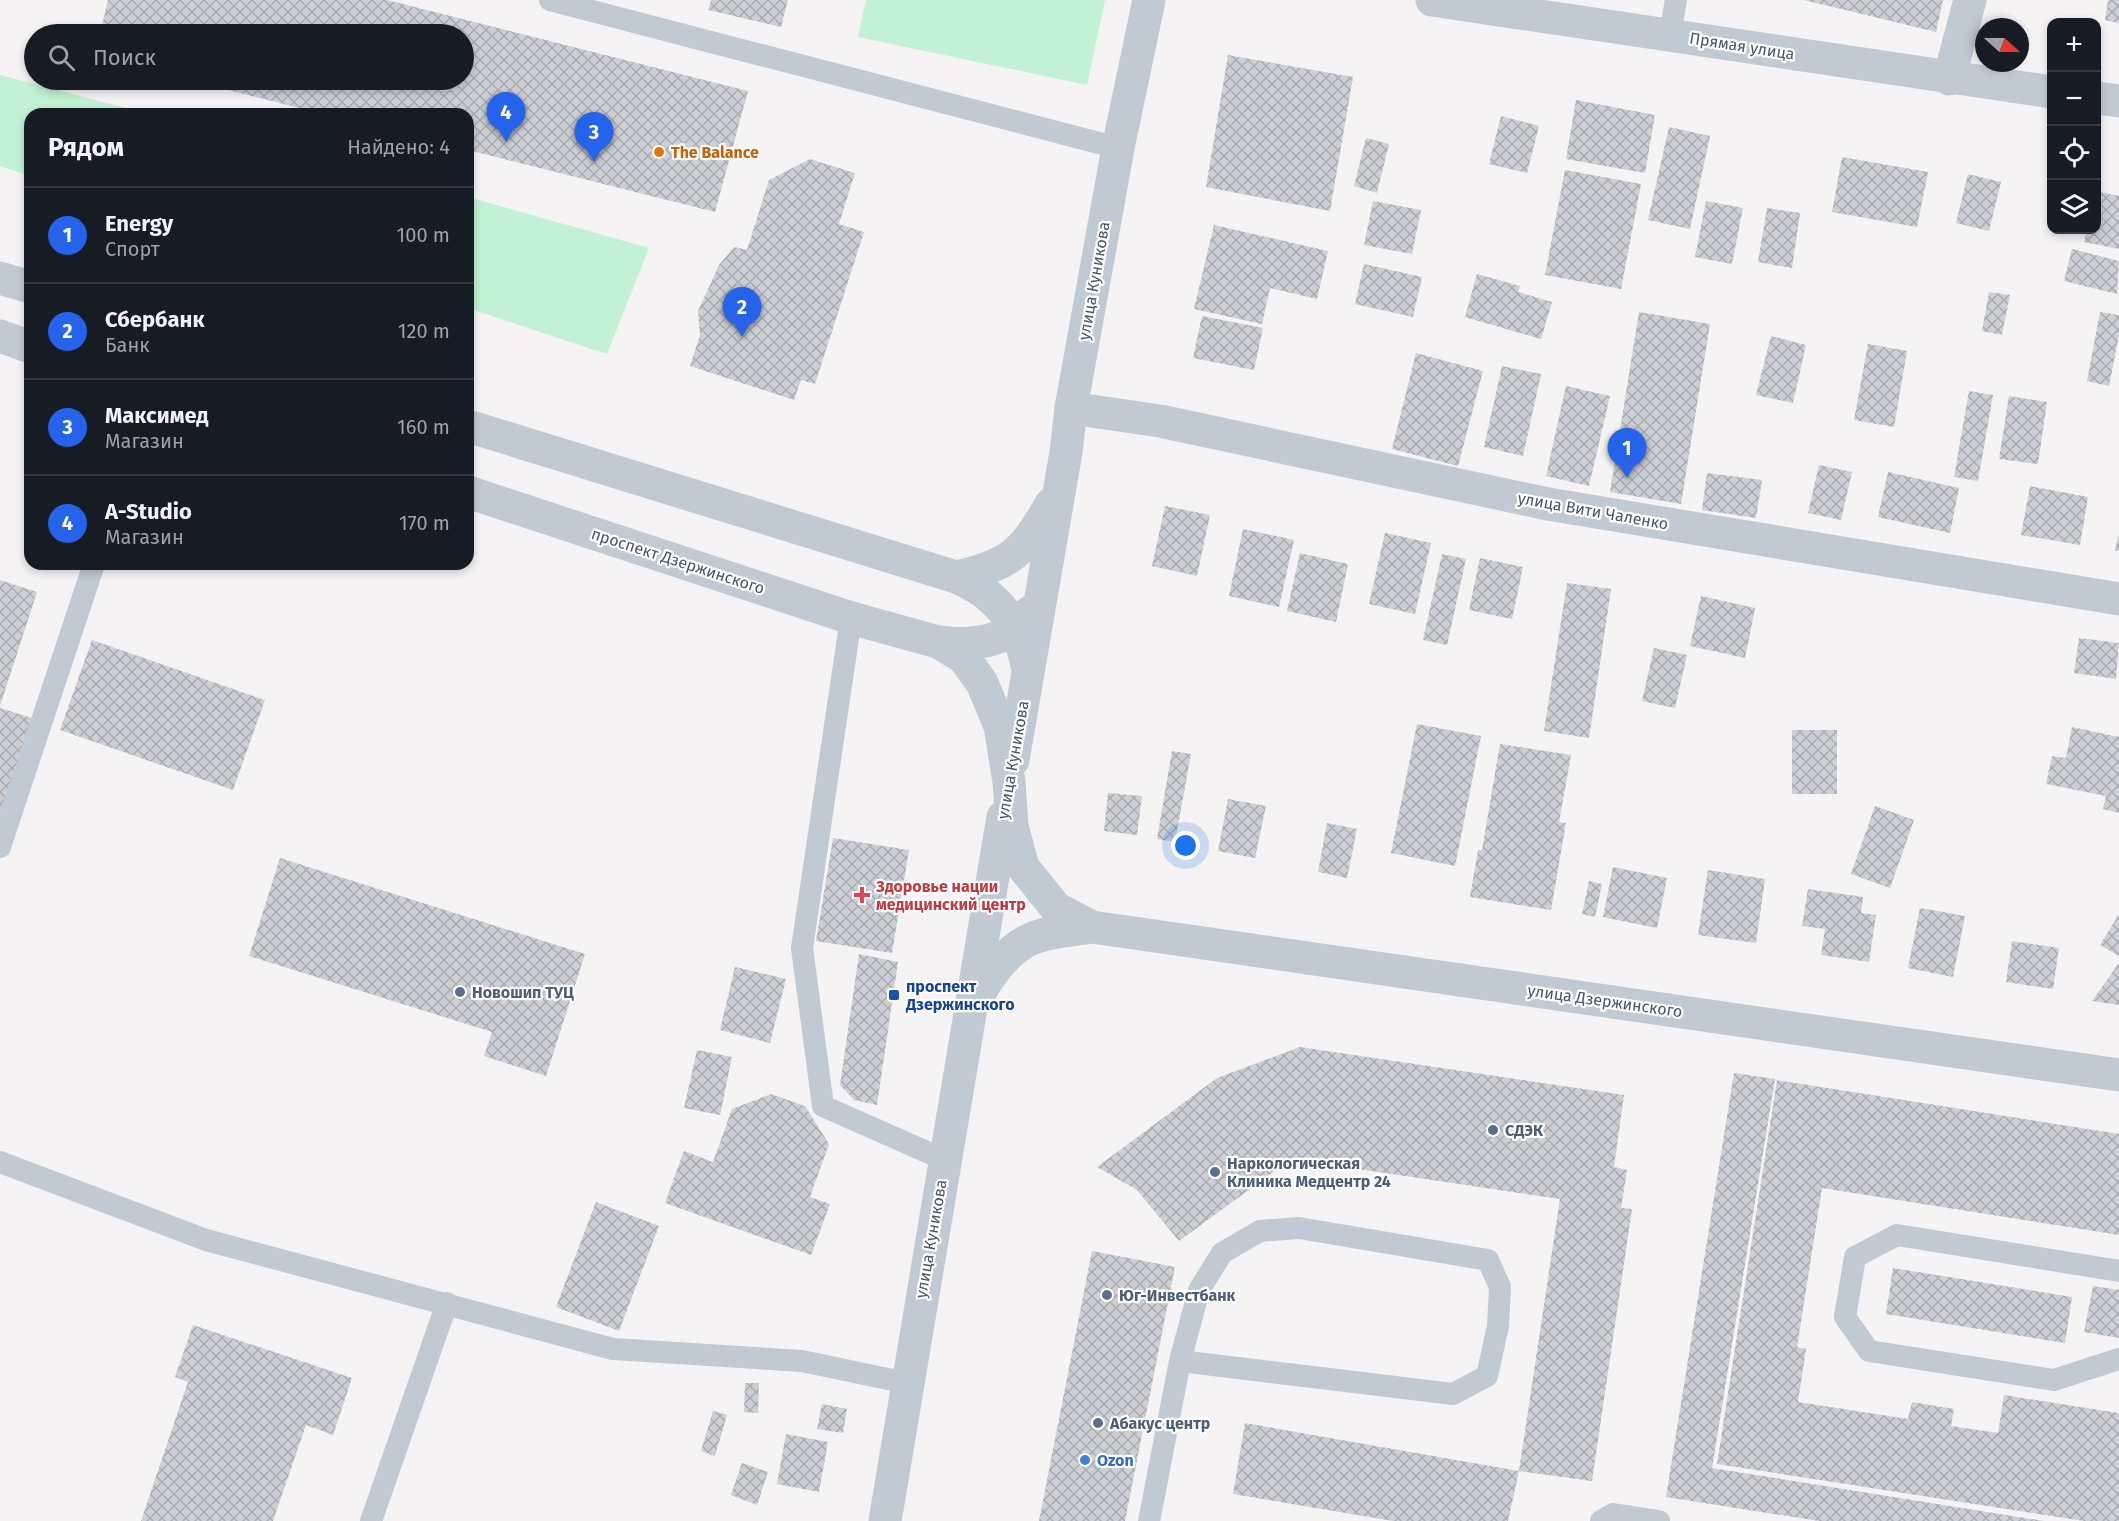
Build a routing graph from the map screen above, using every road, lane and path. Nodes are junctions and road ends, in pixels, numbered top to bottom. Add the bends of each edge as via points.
1 (550, 0) edge
2 (1149, 0) edge
3 (1432, 0) edge
4 (1676, 0) edge
5 (1970, 0) edge
6 (624, 9) edge
7 (1670, 34) junction
8 (1949, 79) junction
9 (2047, 91) edge
10 (2101, 99) edge
11 (2119, 101) edge
12 (1118, 148) junction
13 (0, 278) edge
14 (24, 285) edge
15 (0, 336) edge
16 (24, 344) edge
17 (1071, 408) junction
18 (474, 428) edge
19 (1059, 490) junction
20 (474, 494) edge
21 (92, 570) edge
22 (956, 577) junction
23 (1042, 591) junction
24 (2119, 599) edge
25 (851, 618) junction
26 (1014, 626) junction
27 (938, 642) junction
28 (1028, 673) junction
29 (1010, 782) junction
30 (0, 846) edge
31 (1092, 927) junction
32 (970, 1010) junction
33 (2119, 1075) edge
34 (945, 1160) junction
35 (0, 1162) edge
36 (2119, 1271) edge
37 (447, 1303) junction
38 (2119, 1359) edge
39 (1180, 1361) junction
40 (907, 1383) junction
41 (371, 1521) edge
42 (885, 1521) edge
43 (1149, 1521) edge
44 (1601, 1521) edge
45 (1659, 1521) edge

1 - 6 lane
2 - 12 street, улица Куникова
3 - 7 street, Прямая улица
4 - 7 lane
5 - 8 street
6 - 12 lane
7 - 8 street, Прямая улица
8 - 9 street, Прямая улица
10 - 11 street
12 - 17 street, улица Куникова
13 - 14 street
15 - 16 street
17 - 19 street, улица Куникова
17 - 24 street, улица Вити Чаленко via 1160,421 1548,504
18 - 22 street
19 - 22 street via 1034,534 1011,559 984,571
19 - 23 street, улица Куникова
20 - 25 street, проспект Дзержинского
21 - 30 lane
22 - 26 street via 980,587
23 - 26 street via 1028,615
23 - 28 street, улица Куникова
25 - 27 street, проспект Дзержинского
25 - 34 lane via 802,948 824,1106
26 - 27 street via 992,640 969,646
26 - 28 street via 1023,644
27 - 29 street, проспект Дзержинского via 964,658 982,683 1000,726
28 - 29 street, улица Куникова
29 - 31 street via 1012,826 1023,867 1056,908
29 - 32 street, улица Куникова
31 - 32 street via 1031,939 987,978
31 - 33 street, улица Дзержинского
32 - 34 street, улица Куникова
34 - 40 street, улица Куникова
35 - 37 lane via 206,1240
36 - 38 lane via 1897,1235 1855,1257 1845,1317 1869,1351 2054,1380
37 - 40 lane via 613,1349 802,1361
37 - 41 lane
39 - 39 lane via 1453,1394 1487,1376 1498,1326 1500,1287 1488,1260 1299,1228 1260,1231 1222,1253 1199,1290
39 - 43 lane
40 - 42 street, улица Куникова
44 - 45 lane via 1613,1514

